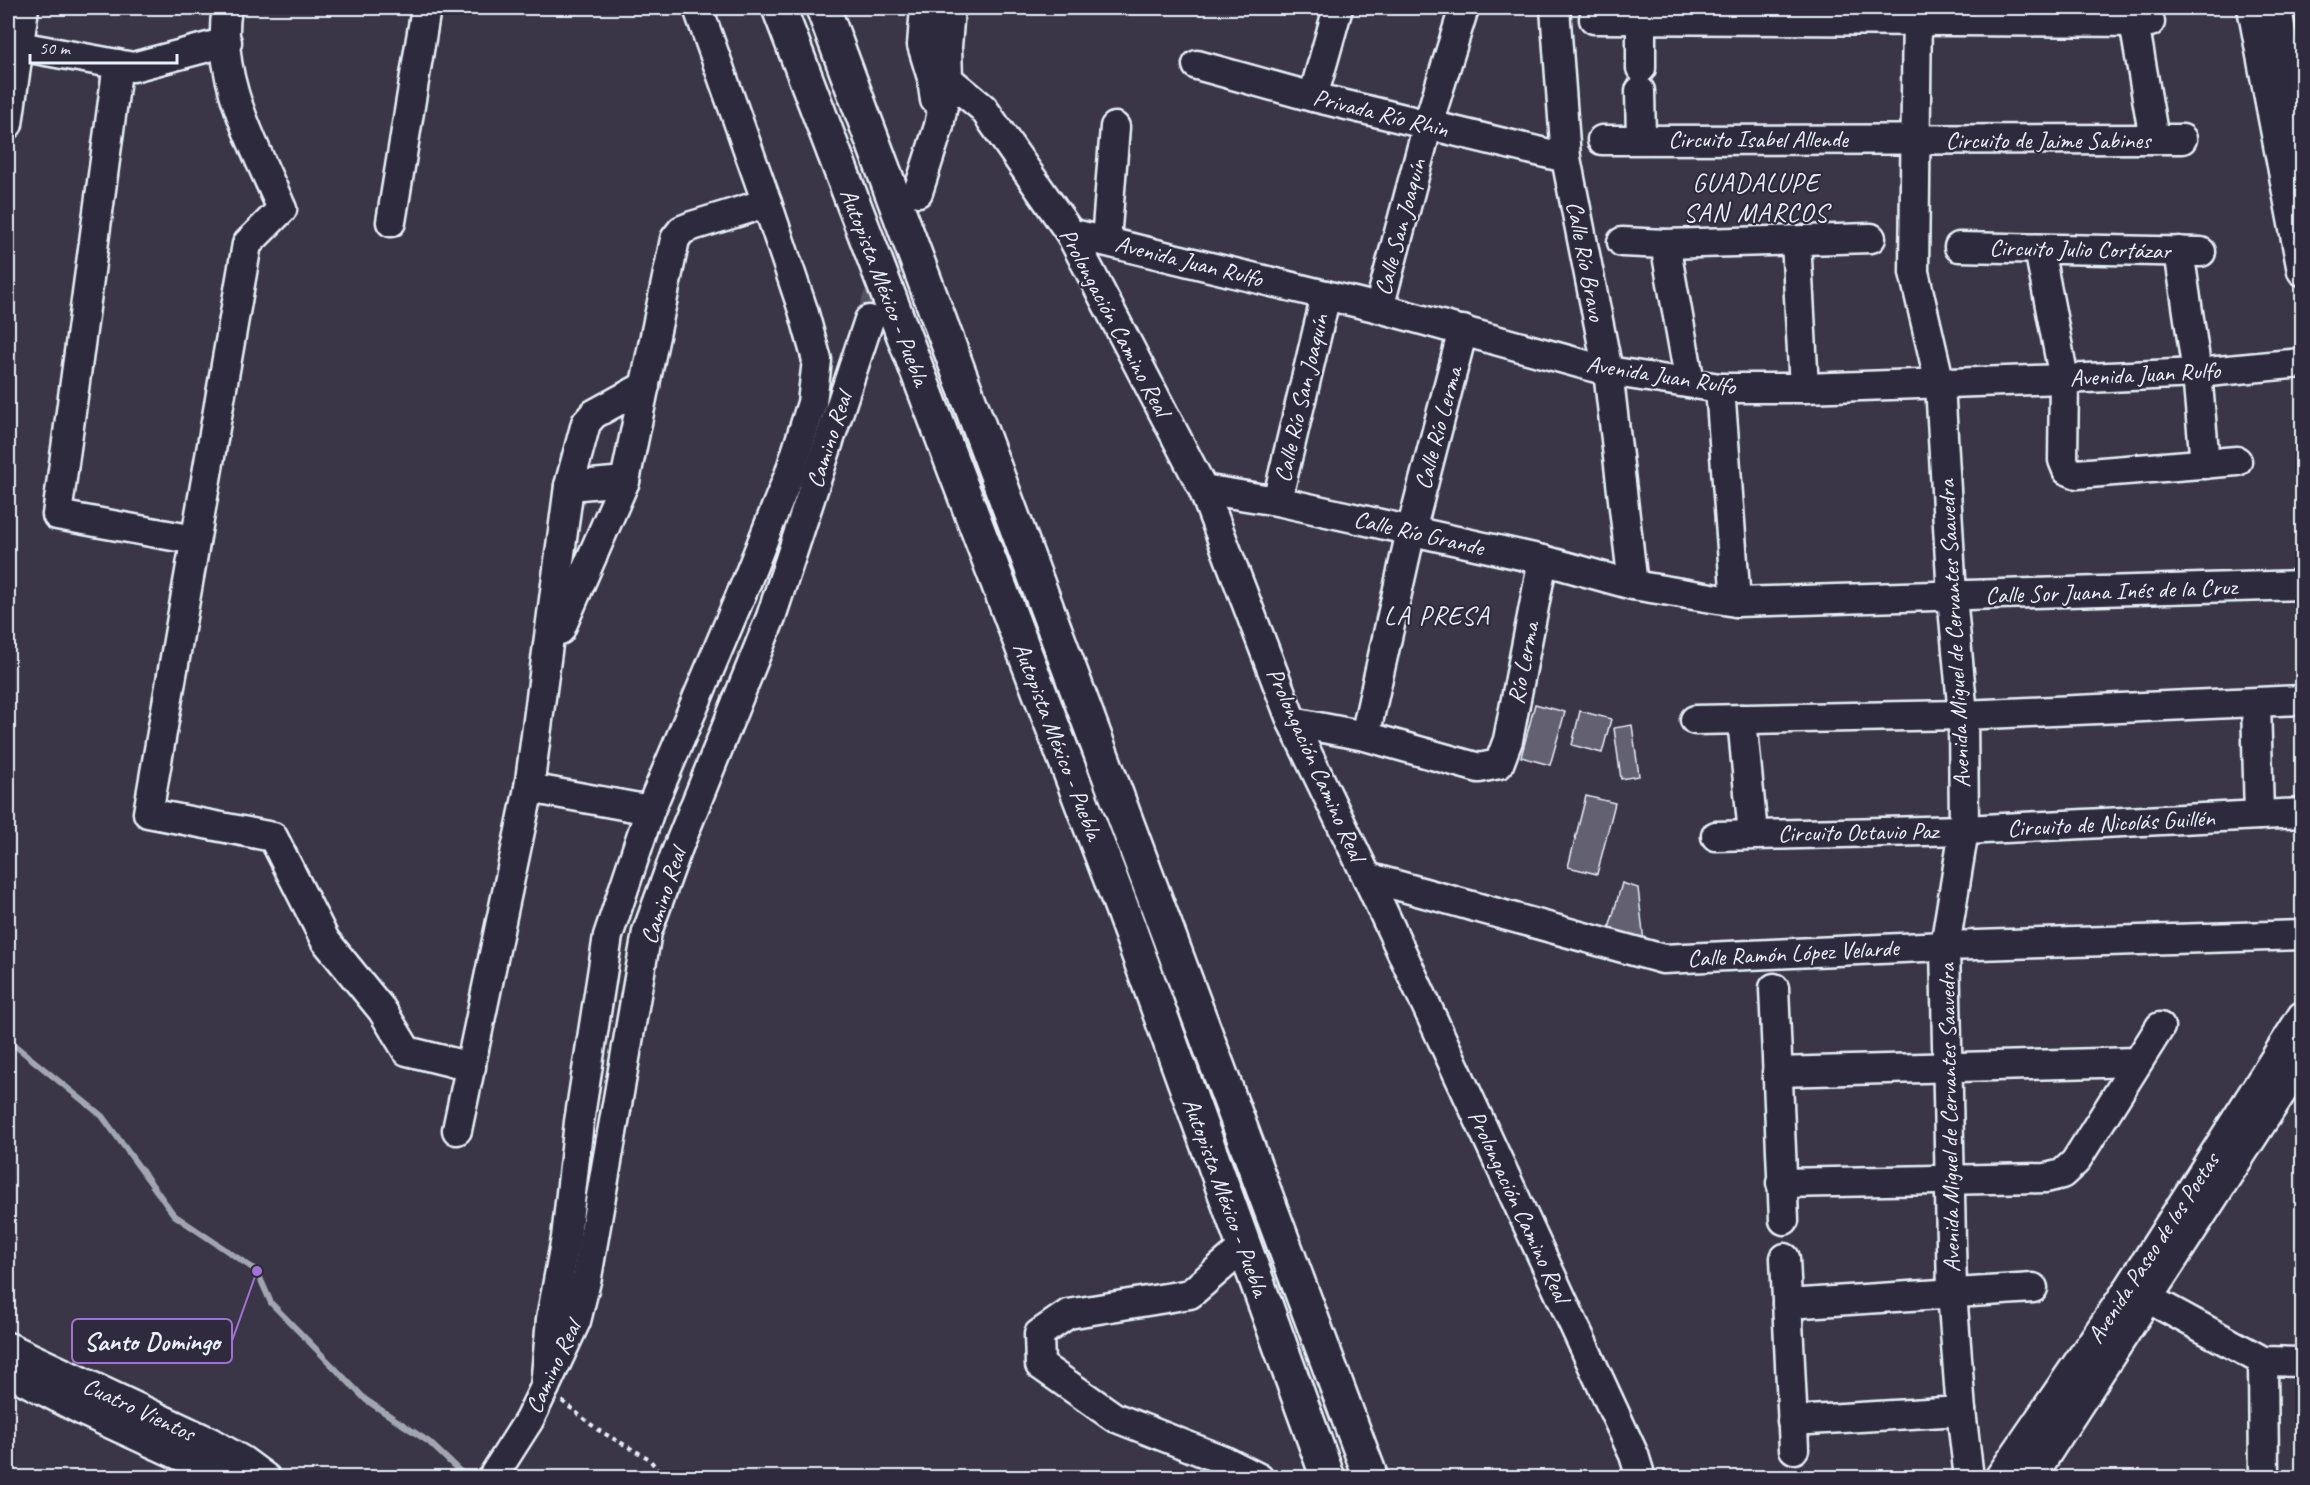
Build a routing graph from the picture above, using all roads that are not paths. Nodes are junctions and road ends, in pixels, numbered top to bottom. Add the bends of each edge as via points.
1 (24, 8) edge
2 (227, 8) edge
3 (426, 8) edge
4 (698, 8) edge
5 (779, 8) edge
6 (823, 8) edge
7 (926, 8) edge
8 (950, 8) edge
9 (1338, 8) edge
10 (1464, 8) edge
11 (1554, 8) edge
12 (2252, 8) edge
13 (2277, 8) edge
14 (1917, 13) edge
15 (1641, 18) junction
16 (1594, 19) dead end
17 (226, 42) junction
18 (19, 46) junction
19 (118, 64) junction
20 (1197, 65) dead end
21 (940, 79) junction
22 (1313, 97) junction
23 (2298, 100) edge
24 (1428, 123) junction
25 (8, 124) edge
26 (1115, 127) dead end
27 (1641, 138) junction
28 (2182, 139) dead end
29 (1602, 140) dead end
30 (1915, 140) junction
31 (2154, 140) junction
32 (2302, 155) edge
33 (1566, 158) junction
34 (918, 192) tunnel mouth
35 (767, 203) junction
36 (391, 222) dead end
37 (1070, 233) junction
38 (1871, 238) dead end
39 (1797, 240) junction
40 (1106, 241) junction
41 (1622, 242) dead end
42 (1665, 244) junction
43 (1959, 247) dead end
44 (2039, 249) junction
45 (2302, 271) edge
46 (1326, 295) junction
47 (1379, 308) junction
48 (869, 320) tunnel mouth
49 (1464, 330) junction
50 (2302, 363) edge
51 (1608, 371) junction
52 (2197, 373) junction
53 (2064, 379) junction
54 (1690, 383) junction
55 (1940, 384) junction
56 (645, 386) junction
57 (1720, 388) junction
58 (1804, 388) junction
59 (2237, 461) dead end
60 (2205, 464) junction
61 (624, 481) junction
62 (569, 486) junction
63 (1203, 489) junction
64 (1277, 501) junction
65 (1411, 531) junction
66 (195, 540) junction
67 (1543, 560) junction
68 (1634, 585) junction
69 (2302, 585) edge
70 (1952, 596) junction
71 (1736, 602) junction
72 (546, 662) junction
73 (2302, 700) edge
74 (2256, 703) junction
75 (1964, 715) junction
76 (1742, 719) junction
77 (1695, 720) dead end
78 (1292, 722) junction
79 (1365, 736) junction
80 (529, 788) junction
81 (650, 810) junction
82 (2302, 813) edge
83 (2259, 815) junction
84 (1964, 830) junction
85 (1753, 834) junction
86 (1716, 836) dead end
87 (1367, 877) junction
88 (2302, 935) edge
89 (1945, 946) junction
90 (1774, 988) dead end
91 (2302, 1016) edge
92 (2160, 1028) dead end
93 (2302, 1061) edge
94 (2137, 1062) junction
95 (471, 1067) junction
96 (1948, 1068) junction
97 (1778, 1072) junction
98 (457, 1130) dead end
99 (1949, 1180) junction
100 (1781, 1184) junction
101 (1784, 1220) dead end
102 (1244, 1247) junction
103 (1785, 1258) dead end
104 (2032, 1288) dead end
105 (1953, 1292) junction
106 (2138, 1293) junction
107 (1787, 1304) junction
108 (8, 1347) edge
109 (2263, 1361) junction
110 (2302, 1362) edge
111 (8, 1372) edge
112 (545, 1387) junction
113 (1961, 1411) junction
114 (1792, 1421) junction
115 (1794, 1449) dead end
116 (1641, 1477) edge
117 (221, 1478) edge
118 (266, 1478) edge
119 (492, 1478) edge
120 (1259, 1478) edge
121 (1328, 1478) edge
122 (1371, 1478) edge
123 (1968, 1478) edge
124 (1999, 1478) edge
125 (2031, 1478) edge
126 (2264, 1478) edge

1 - 18 street
2 - 17 street
3 - 36 street
4 - 35 street
5 - 102 highway, Autopista México - Puebla via 1121,906
6 - 122 highway, Autopista México - Puebla
7 - 21 street via 922,45
8 - 21 street
9 - 22 street
10 - 24 street, Calle San Joaquín
11 - 33 street, Calle Río Bravo
12 - 45 street
13 - 23 street
14 - 15 street
14 - 30 street, Avenida Miguel de Cervantes Saavedra
14 - 31 street via 2142,22
15 - 16 street
15 - 27 street
17 - 19 street via 133,67
17 - 66 street via 227,68 243,119 282,209 247,244
18 - 19 street
18 - 25 street
19 - 66 street via 57,515
20 - 22 street, Privada Río Rhin
21 - 34 street via 939,126
21 - 37 street, Prolongación Camino Real via 983,108
22 - 24 street, Privada Río Rhin
23 - 32 street
24 - 33 street, Privada Río Rhin
24 - 47 street, Calle San Joaquín
26 - 40 street
27 - 29 street, Circuito Isabel Allende
27 - 30 street, Circuito Isabel Allende
28 - 31 street, Circuito de Jaime Sabines
30 - 31 street, Circuito de Jaime Sabines
30 - 55 street, Avenida Miguel de Cervantes Saavedra via 1914,272
33 - 51 street, Calle Río Bravo
35 - 56 street via 692,226 675,239
35 - 81 street via 817,360 812,403 750,572
37 - 40 street, Avenida Juan Rulfo
37 - 63 street, Prolongación Camino Real
38 - 39 street
39 - 42 street
39 - 58 street
40 - 46 street, Avenida Juan Rulfo
41 - 42 street
42 - 54 street
43 - 44 street, Circuito Julio Cortázar
44 - 52 street, Circuito Julio Cortázar via 2190,252
44 - 53 street
46 - 47 street, Avenida Juan Rulfo
46 - 64 street, Calle Río San Joaquín
47 - 49 street, Avenida Juan Rulfo
48 - 112 street, Camino Real via 771,617 647,932 587,1277 576,1321
49 - 51 street, Avenida Juan Rulfo
49 - 65 street, Calle Río Lerma
50 - 52 street, Avenida Juan Rulfo
51 - 54 street, Avenida Juan Rulfo
51 - 68 street, Calle Río Bravo
52 - 53 street, Avenida Juan Rulfo
52 - 60 street
53 - 55 street, Avenida Juan Rulfo
53 - 60 street via 2063,460 2067,470 2077,474
54 - 57 street, Avenida Juan Rulfo
55 - 58 street, Avenida Juan Rulfo
55 - 70 street, Avenida Miguel de Cervantes Saavedra
56 - 61 street
56 - 62 street via 594,414 586,423
57 - 58 street, Avenida Juan Rulfo
57 - 71 street
59 - 60 street
61 - 62 street
61 - 72 street
62 - 72 street
63 - 64 street, Calle Río Grande
63 - 78 street, Prolongación Camino Real
64 - 65 street, Calle Río Grande
65 - 67 street, Calle Río Grande
65 - 79 street, Calle Río Lerma
66 - 95 street via 148,813 273,837 325,940 382,1010 407,1051
67 - 68 street, Calle Río Grande
67 - 79 street, Río Lerma via 1509,740 1499,764 1479,768
68 - 71 street, Calle Sor Juana Inés de la Cruz
69 - 70 street, Calle Sor Juana Inés de la Cruz
70 - 71 street, Calle Sor Juana Inés de la Cruz
70 - 75 street, Avenida Miguel de Cervantes Saavedra
72 - 80 street
73 - 74 street
74 - 75 street
74 - 83 street
75 - 76 street
75 - 84 street, Avenida Miguel de Cervantes Saavedra
76 - 77 street
76 - 85 street, Circuito Octavio Paz
78 - 79 street
78 - 87 street, Prolongación Camino Real
80 - 81 street
80 - 95 street
81 - 112 street via 608,936 579,1122 567,1238 551,1319
82 - 83 street, Circuito de Nicolás Guillén
83 - 84 street, Circuito de Nicolás Guillén
84 - 85 street, Circuito Octavio Paz
84 - 89 street, Avenida Miguel de Cervantes Saavedra
85 - 86 street, Circuito Octavio Paz
87 - 89 street, Calle Ramón López Velarde via 1663,959
87 - 116 street, Prolongación Camino Real
88 - 89 street, Calle Ramón López Velarde
89 - 96 street, Avenida Miguel de Cervantes Saavedra
90 - 97 street
91 - 106 street, Avenida Paseo de los Poetas
92 - 94 street
93 - 106 street, Avenida Paseo de los Poetas
94 - 96 street
94 - 99 street via 2076,1162 2062,1174 2046,1178
95 - 98 street
96 - 97 street
96 - 99 street, Avenida Miguel de Cervantes Saavedra
97 - 100 street
99 - 100 street
99 - 105 street, Avenida Miguel de Cervantes Saavedra
100 - 101 street
102 - 120 street via 1190,1294 1068,1314 1039,1334 1040,1365 1114,1417
102 - 121 highway, Autopista México - Puebla
103 - 107 street
104 - 105 street
105 - 107 street
105 - 113 street, Avenida Miguel de Cervantes Saavedra
106 - 109 street
106 - 124 street, Avenida Paseo de los Poetas
106 - 125 street, Avenida Paseo de los Poetas
107 - 114 street
108 - 118 street, Cuatro Vientos via 210,1442
109 - 110 street
109 - 126 street
111 - 117 street, Cuatro Vientos
112 - 119 street, Camino Real via 530,1420
113 - 114 street
113 - 123 street, Avenida Miguel de Cervantes Saavedra
114 - 115 street

